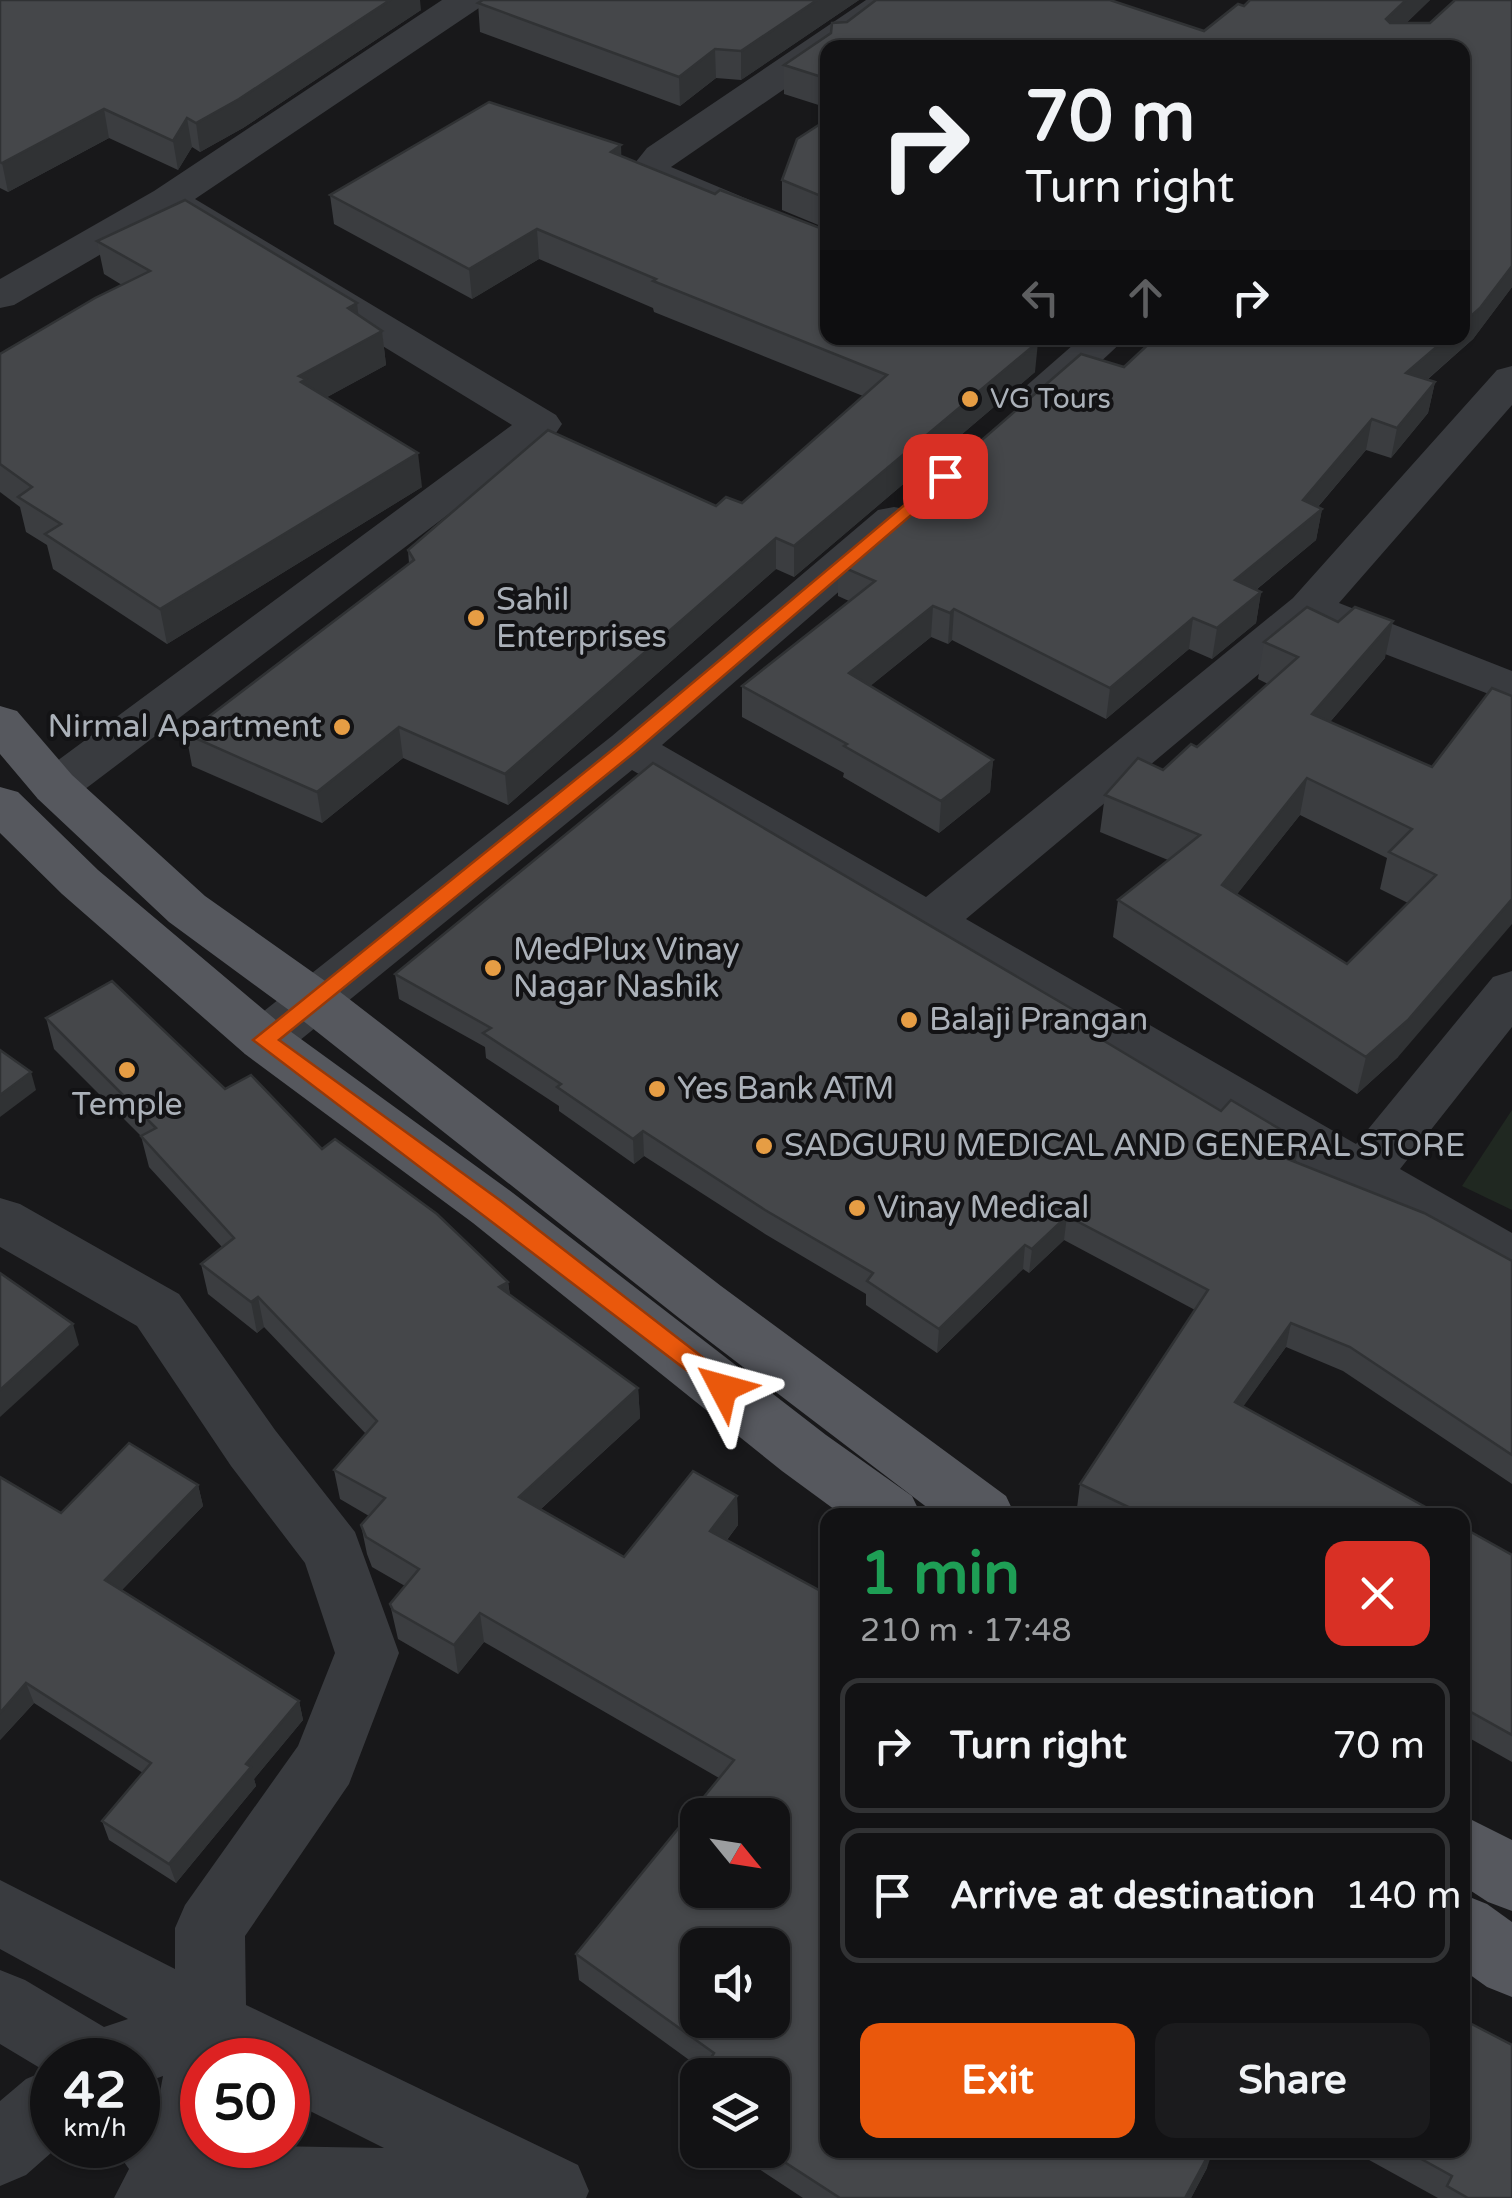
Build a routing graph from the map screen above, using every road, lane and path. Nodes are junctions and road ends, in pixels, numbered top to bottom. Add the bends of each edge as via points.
1 (466, 0) edge
2 (890, 0) edge
3 (857, 40) edge
4 (820, 62) edge
5 (168, 199) junction
6 (820, 244) edge
7 (0, 296) edge
8 (1079, 345) edge
9 (1512, 379) edge
10 (1000, 430) edge
11 (926, 493) edge
12 (1309, 608) junction
13 (1512, 688) edge
14 (0, 722) edge
15 (629, 747) junction
16 (55, 788) junction
17 (0, 804) edge
18 (928, 923) junction
19 (1512, 990) edge
20 (316, 1002) junction
21 (264, 1040) junction
22 (1363, 1175) junction
23 (0, 1220) edge
24 (1512, 1262) edge
25 (880, 1508) edge
26 (974, 1508) edge
27 (1470, 1851) edge
28 (1512, 1879) edge
29 (0, 1914) edge
30 (1470, 1933) edge
31 (1512, 1963) edge
32 (0, 2004) edge
33 (56, 2038) edge
34 (188, 2038) edge
35 (205, 2038) edge
36 (310, 2073) edge
37 (30, 2123) edge
38 (180, 2136) edge
39 (0, 2150) edge
40 (165, 2188) edge
41 (557, 2195) edge

1 - 5 street
2 - 3 street
4 - 6 street via 650,168 662,179
5 - 7 street
5 - 16 street via 541,424
8 - 10 street
9 - 12 street
11 - 15 street
12 - 13 street
12 - 18 street
14 - 16 main road
15 - 18 street
15 - 20 street
16 - 20 main road via 186,909
17 - 21 main road
18 - 22 street
19 - 22 street
20 - 21 street
20 - 26 main road
21 - 25 main road
22 - 24 street
23 - 35 street via 158,1310 333,1552 368,1653 326,1763 210,1928
27 - 28 main road
29 - 34 street
30 - 31 main road
32 - 33 street
36 - 41 street
37 - 39 street
38 - 40 street
40 - 41 street

